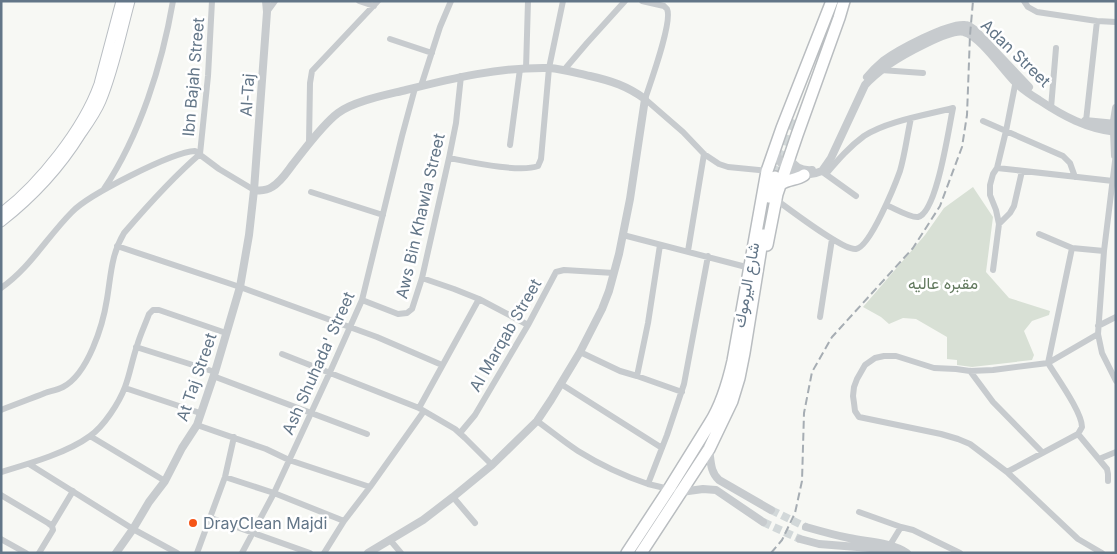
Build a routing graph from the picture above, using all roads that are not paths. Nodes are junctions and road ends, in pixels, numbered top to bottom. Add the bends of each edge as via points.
1 (121, 1) edge
2 (130, 1) edge
3 (173, 1) edge
4 (212, 1) edge
5 (266, 1) edge
6 (275, 1) edge
7 (359, 1) edge
8 (451, 1) edge
9 (528, 1) edge
10 (563, 1) edge
11 (626, 1) edge
12 (642, 1) edge
13 (832, 1) edge
14 (840, 1) edge
15 (844, 1) edge
16 (1024, 1) edge
17 (376, 4) edge
18 (267, 12) junction
19 (1097, 21) junction
20 (1116, 22) edge
21 (390, 39) dead end
22 (1056, 48) dead end
23 (432, 52) junction
24 (550, 68) junction
25 (523, 69) junction
26 (564, 70) junction
27 (881, 70) junction
28 (923, 73) dead end
29 (461, 76) junction
30 (1017, 79) junction
31 (418, 87) junction
32 (645, 99) junction
33 (1051, 106) junction
34 (1116, 108) edge
35 (796, 118) tunnel mouth
36 (910, 118) junction
37 (982, 121) dead end
38 (1086, 122) junction
39 (782, 128) junction
40 (1115, 128) edge
41 (1006, 131) junction
42 (797, 135) junction
43 (309, 143) junction
44 (510, 145) dead end
45 (774, 149) junction
46 (200, 154) junction
47 (704, 154) junction
48 (1115, 156) edge
49 (449, 158) junction
50 (997, 168) junction
51 (822, 171) junction
52 (1022, 171) junction
53 (780, 173) junction
54 (804, 175) joint
55 (1075, 176) junction
56 (1112, 181) junction
57 (103, 190) junction
58 (254, 190) junction
59 (311, 192) dead end
60 (856, 196) dead end
61 (775, 199) junction
62 (886, 205) junction
63 (1, 213) edge
64 (383, 215) junction
65 (1, 222) edge
66 (999, 224) junction
67 (623, 234) junction
68 (1039, 234) dead end
69 (832, 239) junction
70 (660, 244) junction
71 (118, 246) junction
72 (1072, 248) junction
73 (688, 251) junction
74 (1104, 251) junction
75 (708, 256) junction
76 (750, 268) junction
77 (992, 270) dead end
78 (614, 273) junction
79 (422, 278) junction
80 (240, 286) junction
81 (1, 288) edge
82 (479, 299) junction
83 (362, 300) junction
84 (820, 317) dead end
85 (1116, 317) edge
86 (528, 326) junction
87 (1098, 326) junction
88 (351, 328) junction
89 (226, 333) junction
90 (1098, 334) junction
91 (136, 347) junction
92 (580, 352) junction
93 (744, 353) junction
94 (282, 354) dead end
95 (442, 364) junction
96 (1048, 364) junction
97 (970, 371) junction
98 (330, 372) junction
99 (214, 374) junction
100 (637, 376) junction
101 (1116, 381) edge
102 (561, 384) junction
103 (125, 388) junction
104 (682, 392) junction
105 (422, 409) junction
106 (1, 410) edge
107 (311, 413) junction
108 (200, 414) junction
109 (537, 421) junction
110 (197, 425) junction
111 (460, 433) junction
112 (367, 434) dead end
113 (1078, 434) junction
114 (90, 436) junction
115 (234, 437) junction
116 (662, 448) junction
117 (709, 449) junction
118 (1042, 452) junction
119 (1116, 452) edge
120 (1099, 459) junction
121 (290, 460) junction
122 (29, 464) junction
123 (492, 465) junction
124 (1, 472) edge
125 (1007, 472) junction
126 (225, 477) junction
127 (165, 481) junction
128 (1108, 482) dead end
129 (648, 484) junction
130 (370, 487) junction
131 (73, 491) junction
132 (675, 491) junction
133 (274, 493) junction
134 (1, 494) edge
135 (453, 497) junction
136 (771, 510) tunnel mouth
137 (859, 512) dead end
138 (211, 518) junction
139 (344, 521) junction
140 (763, 522) tunnel mouth
141 (475, 523) dead end
142 (52, 526) junction
143 (806, 527) tunnel mouth
144 (901, 528) junction
145 (133, 529) junction
146 (252, 532) junction
147 (1, 539) edge
148 (800, 539) tunnel mouth
149 (390, 540) junction
150 (874, 548) edge
151 (891, 549) edge
152 (26, 553) edge
153 (39, 553) edge
154 (116, 553) edge
155 (178, 553) edge
156 (197, 553) edge
157 (242, 553) edge
158 (310, 553) edge
159 (324, 553) edge
160 (368, 553) edge
161 (401, 553) edge
162 (627, 553) edge
163 (641, 553) edge
164 (907, 553) edge
165 (960, 553) edge
166 (1102, 553) edge

1 - 63 main road via 99,84 86,112 49,166
2 - 65 main road via 95,113 44,184
3 - 57 street via 150,93 122,159
4 - 46 street, Ibn Bajah Street
5 - 18 street, Al-Taj
6 - 18 street
7 - 17 street
8 - 23 street, Ash Shuhada' Street
9 - 25 street
10 - 24 street
11 - 26 street
12 - 32 street via 664,6 667,13 665,36
13 - 39 highway, شارع اليرموك
14 - 35 highway
15 - 42 highway
16 - 19 street via 1037,12
17 - 43 street via 312,72
18 - 58 street, Al-Taj
19 - 20 street
19 - 38 street
21 - 23 street
22 - 33 street
23 - 31 street, Ash Shuhada' Street
24 - 25 street
24 - 26 street
24 - 49 street via 538,166 513,168
25 - 29 street
25 - 44 street
26 - 32 street via 615,83
27 - 28 street
27 - 30 street, Adan Street via 920,47 961,31 974,38
27 - 51 street, Adan Street via 866,85
29 - 31 street
29 - 49 street, Aws Bin Khawla Street
30 - 33 street, Adan Street
30 - 41 street
30 - 51 street, Adan Street via 1004,60 968,26 951,26 917,41 886,59 866,78
31 - 43 street via 343,110
31 - 64 street, Ash Shuhada' Street via 402,136
32 - 47 street
32 - 67 street
33 - 38 street, Adan Street
33 - 40 street, Adan Street via 1069,119 1085,125
34 - 40 street
36 - 51 street via 865,136
36 - 62 street via 901,165
36 - 62 street via 952,108 944,161 933,198 922,216 908,215
37 - 41 street
38 - 40 street, Adan Street
39 - 42 highway
39 - 45 highway, شارع اليرموك
40 - 48 street
41 - 50 street
41 - 55 street via 1063,156
42 - 53 highway
43 - 58 street via 272,187
45 - 53 highway, شارع اليرموك
45 - 53 street
46 - 57 street via 192,151 168,159
46 - 58 street
46 - 71 street via 124,232
47 - 53 street via 724,166
47 - 73 street
48 - 56 street
49 - 79 street, Aws Bin Khawla Street
50 - 52 street
50 - 66 street via 991,180 990,195
51 - 53 street via 802,170 796,166
51 - 54 street
51 - 60 street
52 - 55 street
52 - 66 street via 1014,206
53 - 54 highway via 789,180
53 - 61 highway
53 - 76 highway, شارع اليرموك
53 - 93 highway via 769,197
55 - 56 street
56 - 74 street
57 - 81 street via 79,205 24,269
58 - 80 street, At Taj Street via 250,235
59 - 64 street
61 - 69 street
61 - 93 highway via 750,342
62 - 69 street via 871,233 857,249 850,249
64 - 83 street, Ash Shuhada' Street
66 - 77 street
67 - 70 street
67 - 78 street
68 - 72 street
69 - 84 street
70 - 73 street
70 - 100 street
71 - 80 street
71 - 106 street via 111,267 102,322 84,365 63,386
72 - 74 street
72 - 96 street
73 - 75 street
74 - 87 street
75 - 76 street
75 - 104 street
76 - 132 highway, شارع اليرموك via 723,398
78 - 86 street, Al Marqab Street via 556,272
78 - 92 street via 602,309
79 - 82 street
79 - 83 street, Aws Bin Khawla Street via 412,309 407,313 398,314
80 - 88 street
80 - 89 street, At Taj Street
82 - 86 street
82 - 95 street
83 - 88 street, Ash Shuhada' Street
85 - 87 street
86 - 111 street, Al Marqab Street
87 - 90 street
88 - 95 street
88 - 98 street, Ash Shuhada' Street
89 - 91 street via 153,310
89 - 99 street, At Taj Street
90 - 96 street
90 - 101 street via 1102,353
91 - 99 street
91 - 103 street
92 - 100 street
92 - 102 street
93 - 117 highway via 732,401
94 - 98 street
95 - 105 street
96 - 97 street
96 - 113 street via 1080,418 1082,427
97 - 118 street via 993,402
97 - 125 street via 929,368 896,356 874,358 865,365 855,384 855,411 860,418 964,440
98 - 105 street
98 - 107 street, Ash Shuhada' Street
99 - 107 street
99 - 108 street, At Taj Street
100 - 104 street
102 - 109 street
102 - 116 street
103 - 108 street
103 - 114 street via 113,411
104 - 116 street
105 - 111 street
105 - 130 street
107 - 112 street
107 - 121 street, Ash Shuhada' Street
108 - 110 street, At Taj Street
109 - 123 street
109 - 129 street via 578,451
110 - 115 street
110 - 127 street, At Taj Street
111 - 123 street
113 - 118 street
113 - 120 street
114 - 122 street
114 - 127 street
115 - 121 street
115 - 126 street
116 - 129 street
117 - 132 highway
117 - 136 street via 712,468 719,480
118 - 125 street
119 - 120 street
120 - 128 street via 1107,470
121 - 130 street
121 - 133 street, Ash Shuhada' Street
122 - 124 street
122 - 131 street
123 - 135 street
125 - 166 street via 1078,539
126 - 133 street
126 - 138 street
127 - 145 street, At Taj Street
129 - 132 street
130 - 139 street
131 - 142 street
131 - 145 street
132 - 140 street via 716,490
132 - 162 highway, شارع اليرموك
132 - 163 highway
133 - 139 street
133 - 146 street, Ash Shuhada' Street
134 - 142 street
135 - 141 street
135 - 149 street
137 - 144 street
138 - 146 street
138 - 156 street
139 - 159 street
142 - 153 street via 53,530
143 - 150 street
144 - 151 street
144 - 165 street via 913,530
145 - 154 street, At Taj Street
145 - 155 street
146 - 157 street, Ash Shuhada' Street
146 - 158 street
147 - 152 street
148 - 150 street via 829,546
149 - 160 street
149 - 161 street
150 - 151 street
151 - 164 street

